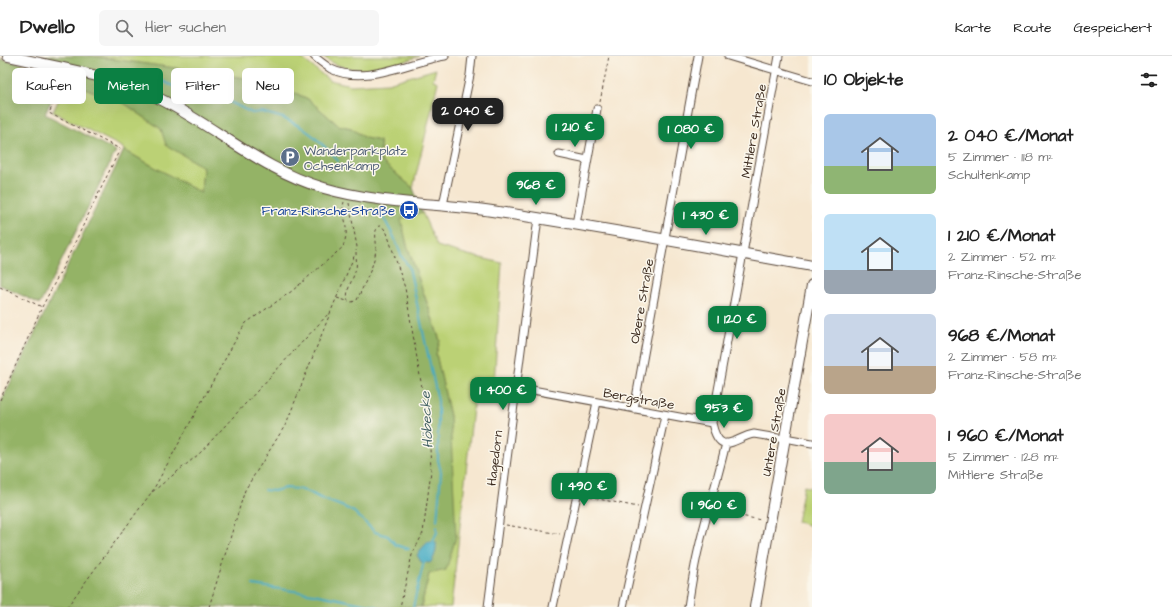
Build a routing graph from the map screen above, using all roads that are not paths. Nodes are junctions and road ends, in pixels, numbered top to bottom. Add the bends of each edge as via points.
1 (8, 56) edge
2 (314, 56) edge
3 (445, 56) edge
4 (472, 56) edge
5 (698, 56) edge
6 (728, 56) edge
7 (779, 56) edge
8 (776, 70) junction
9 (812, 81) edge
10 (597, 109) road end
11 (559, 154) dead end
12 (587, 160) junction
13 (443, 205) junction
14 (538, 218) junction
15 (576, 224) junction
16 (665, 240) junction
17 (743, 254) junction
18 (812, 266) edge
19 (812, 285) edge
20 (500, 384) dead end
21 (516, 386) junction
22 (597, 402) junction
23 (634, 409) junction
24 (665, 415) junction
25 (712, 423) junction
26 (784, 438) junction
27 (726, 443) junction
28 (812, 443) edge
29 (488, 607) edge
30 (553, 607) edge
31 (623, 607) edge
32 (688, 607) edge
33 (755, 607) edge

1 - 13 street via 102,77 140,90 162,100 286,174 313,185 382,200
2 - 3 street via 334,70 366,74 384,72
4 - 13 street
5 - 16 street, Obere Straße
6 - 8 street
7 - 8 street, Mittlere Straße
8 - 9 street
8 - 17 street, Mittlere Straße
10 - 12 street
11 - 12 street
12 - 15 street
13 - 14 street
14 - 15 street
14 - 21 street, Hagedorn
15 - 16 street
16 - 17 street
16 - 23 street, Obere Straße
17 - 18 street
17 - 25 street, Mittlere Straße
19 - 26 street, Untere Straße
20 - 21 street, Bergstraße
21 - 22 street, Bergstraße
21 - 29 street, Hagedorn
22 - 23 street, Bergstraße
22 - 30 street
23 - 24 street, Bergstraße
24 - 25 street, Bergstraße
24 - 31 street
25 - 27 street via 718,438
26 - 27 street via 754,434
26 - 28 street
26 - 33 street, Untere Straße
27 - 32 street via 698,547

